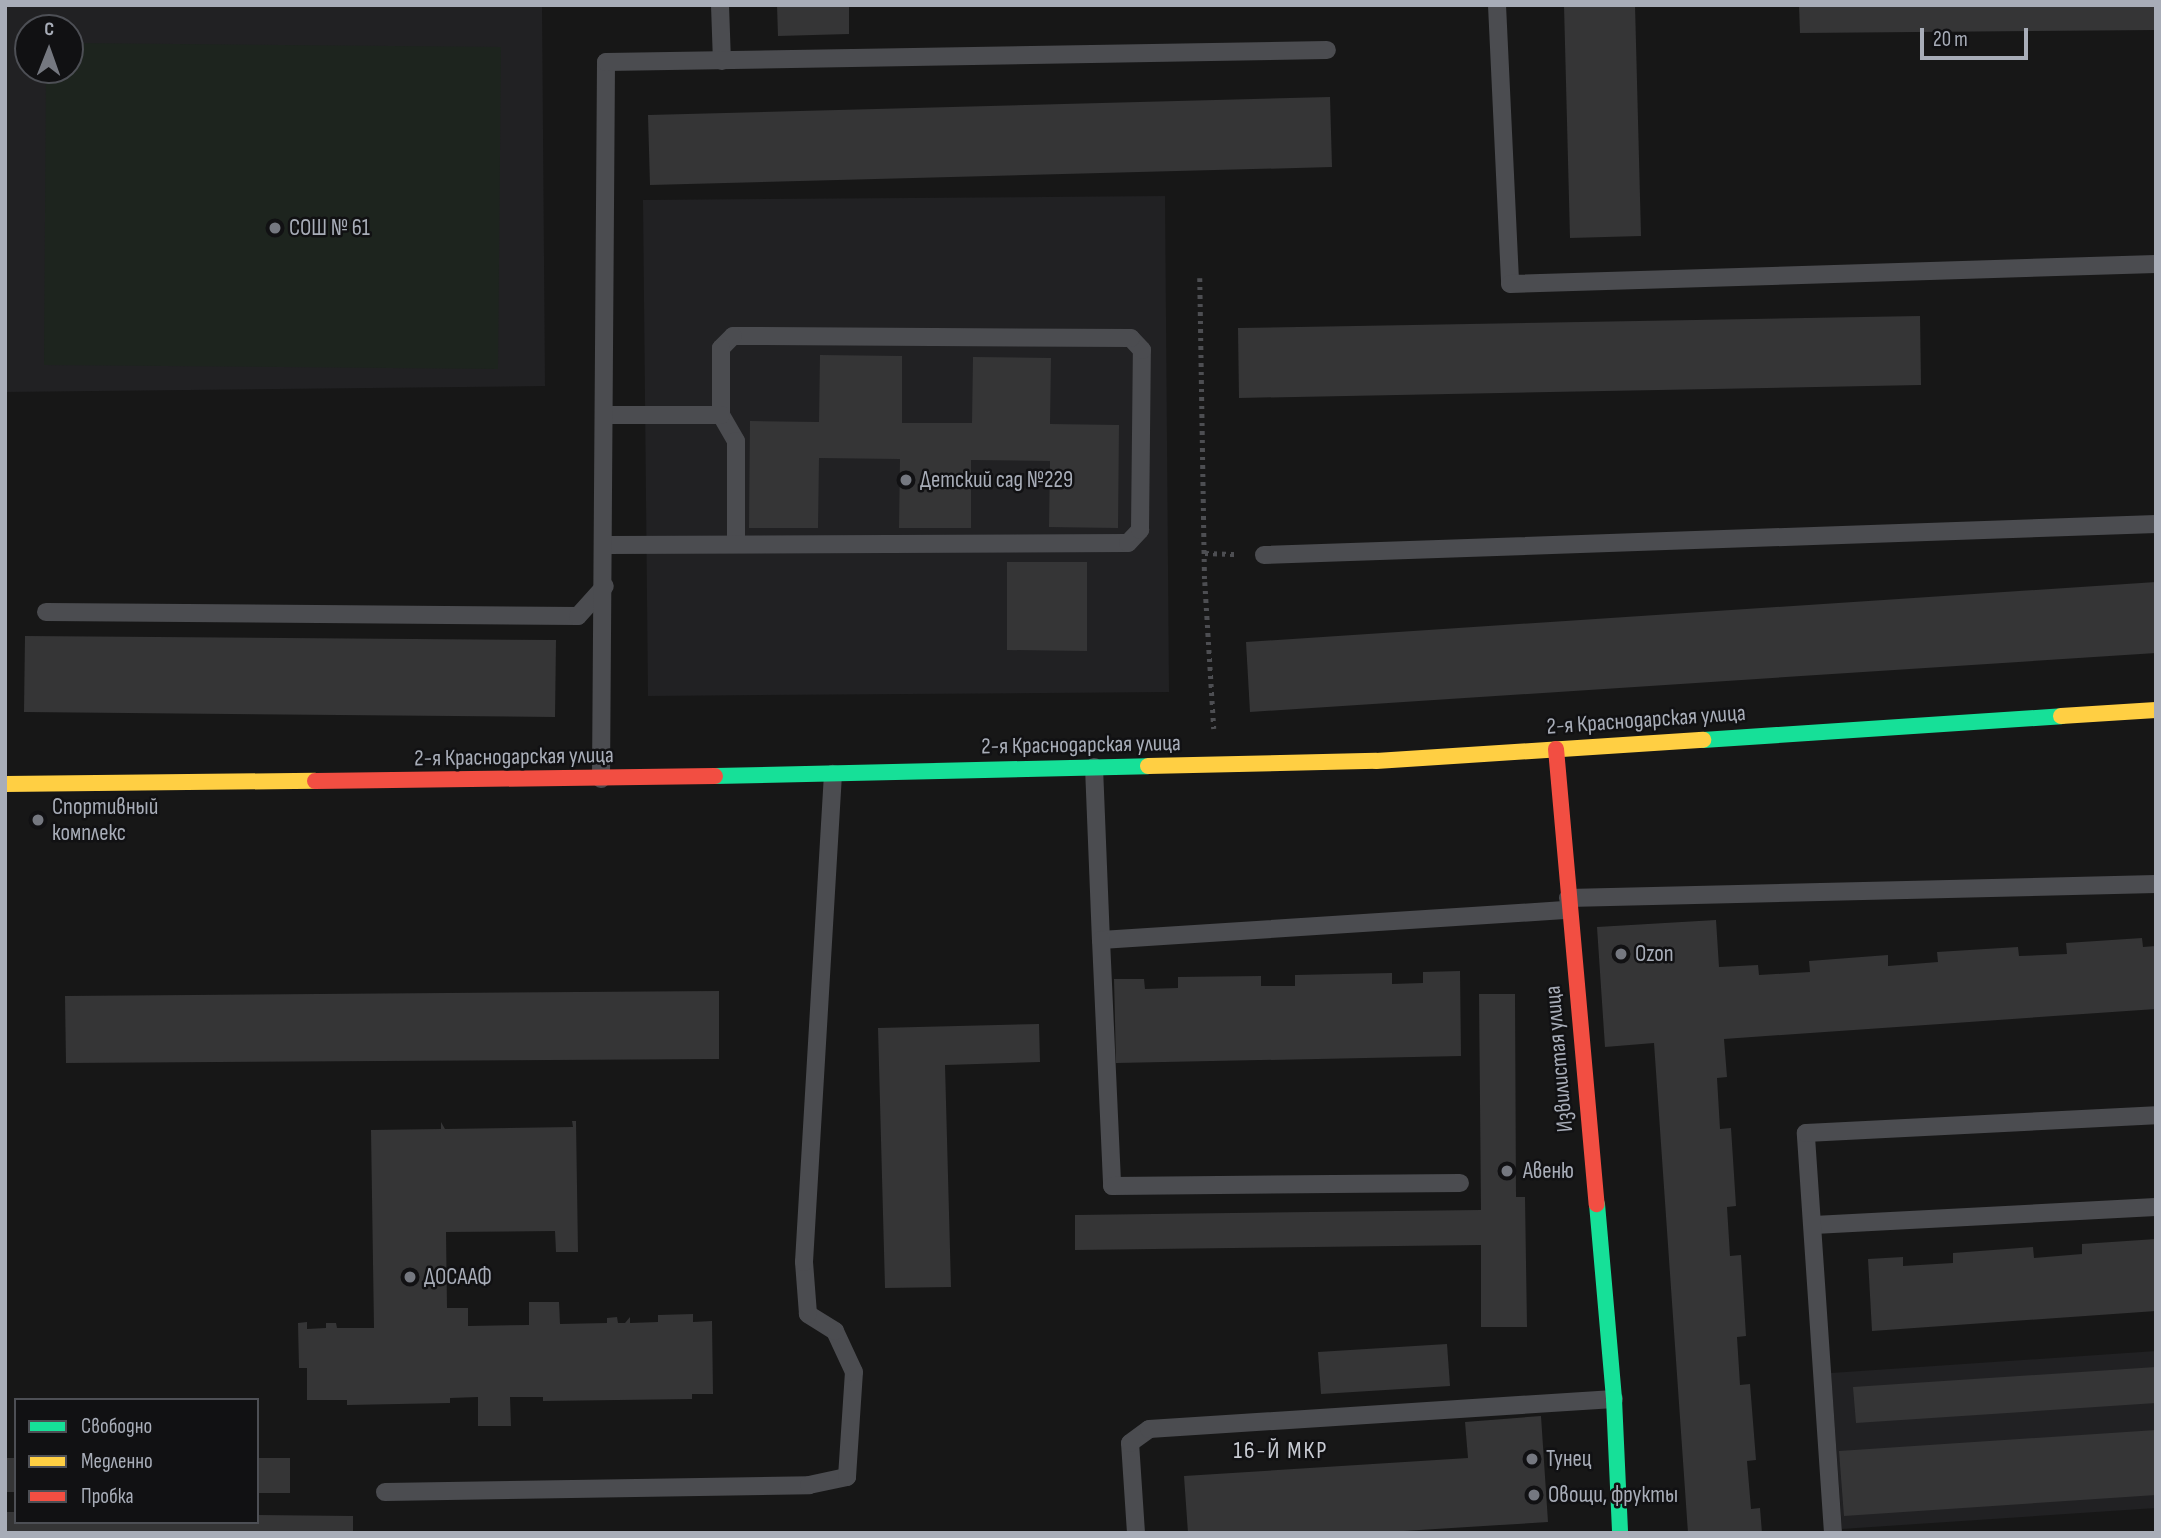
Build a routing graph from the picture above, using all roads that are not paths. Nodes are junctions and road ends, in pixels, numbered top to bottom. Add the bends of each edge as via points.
1 (720, 5) edge
2 (1497, 5) edge
3 (1327, 50) dead end
4 (722, 61) junction
5 (2156, 264) edge
6 (605, 415) junction
7 (721, 415) junction
8 (2156, 524) edge
9 (605, 544) junction
10 (736, 544) junction
11 (1264, 555) dead end
12 (605, 586) junction
13 (47, 612) dead end
14 (2156, 710) edge
15 (1556, 749) junction
16 (1094, 767) junction
17 (833, 774) junction
18 (601, 779) junction
19 (5, 784) edge
20 (2156, 884) edge
21 (1568, 904) junction
22 (1101, 940) junction
23 (2156, 1115) edge
24 (1460, 1183) dead end
25 (2156, 1207) edge
26 (1814, 1225) junction
27 (1614, 1399) junction
28 (385, 1492) dead end
29 (1136, 1533) edge
30 (1620, 1533) edge
31 (1833, 1533) edge

1 - 4 lane
2 - 5 lane via 1510,284
3 - 4 lane
4 - 6 lane via 606,62
6 - 7 lane
6 - 9 lane
7 - 10 lane via 736,441
7 - 10 lane via 721,348 733,336 1131,338 1142,350 1140,530 1128,543
8 - 11 lane
9 - 10 lane
9 - 12 lane
12 - 13 lane via 578,616
12 - 18 lane
14 - 15 street, 2-я Краснодарская улица
15 - 16 street, 2-я Краснодарская улица via 1376,761
15 - 21 street, Извилистая улица
16 - 17 street, 2-я Краснодарская улица
16 - 22 lane
17 - 18 street, 2-я Краснодарская улица
17 - 28 lane via 804,1262 808,1314 835,1331 854,1372 846,1476 809,1485
18 - 19 street, 2-я Краснодарская улица
20 - 21 lane
21 - 22 lane
21 - 27 street, Извилистая улица
22 - 24 lane via 1112,1186
23 - 26 lane via 1806,1133
25 - 26 lane
26 - 31 lane
27 - 29 lane via 1149,1429 1130,1443
27 - 30 street, Извилистая улица

